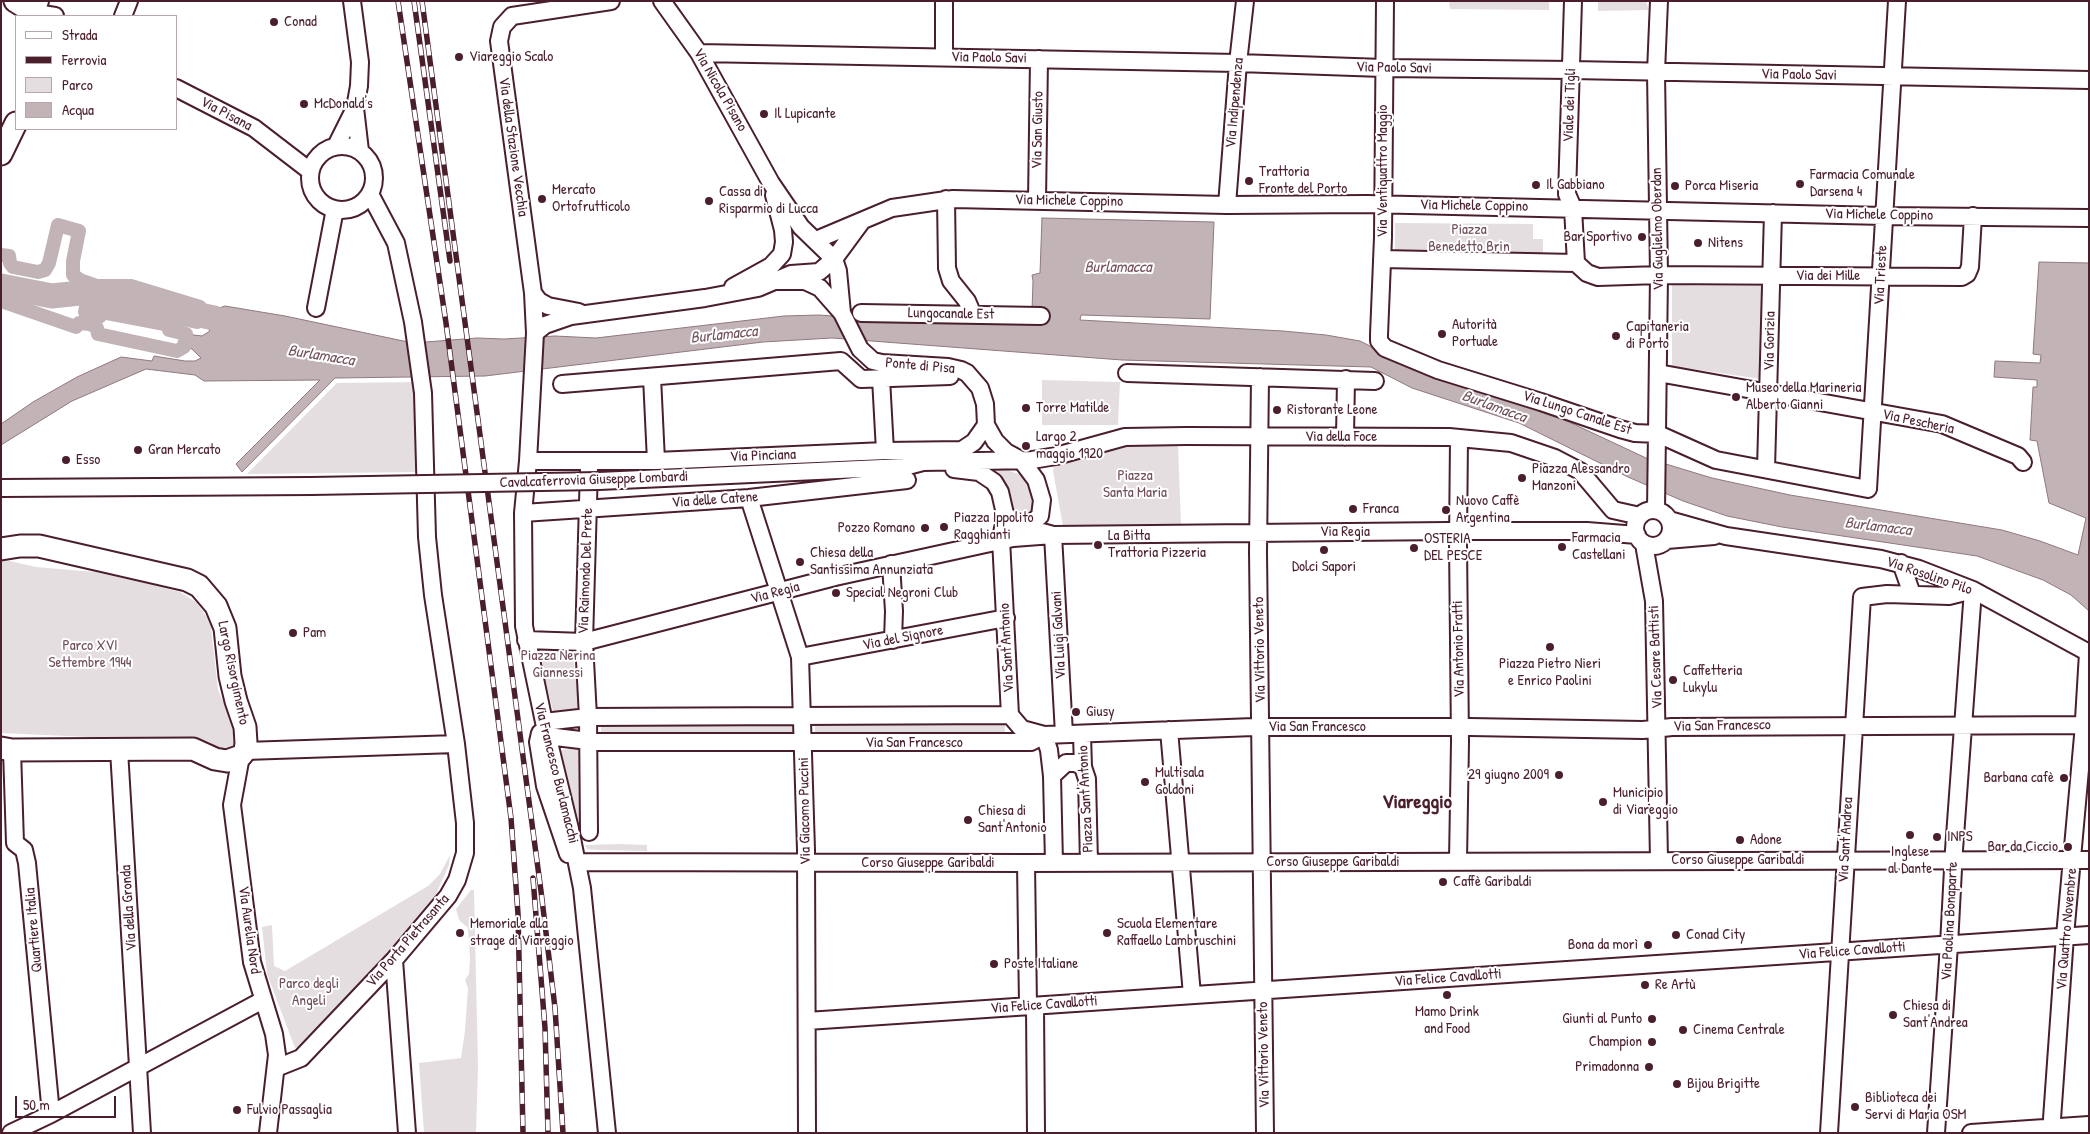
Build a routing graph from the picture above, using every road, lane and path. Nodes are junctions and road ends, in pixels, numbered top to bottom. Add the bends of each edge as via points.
1 (15, 1) edge
2 (128, 1) edge
3 (352, 1) edge
4 (612, 1) edge
5 (944, 1) edge
6 (1245, 1) edge
7 (1385, 1) edge
8 (1573, 1) edge
9 (1652, 1) edge
10 (1659, 1) edge
11 (1897, 1) edge
12 (662, 4) edge
13 (42, 12) edge
14 (123, 15) edge
15 (1658, 20) junction
16 (699, 53) junction
17 (944, 57) junction
18 (1039, 59) junction
19 (1238, 63) junction
20 (1383, 68) junction
21 (1572, 70) junction
22 (1656, 72) junction
23 (1892, 77) junction
24 (2089, 80) edge
25 (178, 89) edge
26 (355, 108) junction
27 (15, 125) edge
28 (274, 142) junction
29 (336, 146) junction
30 (360, 151) junction
31 (1, 154) edge
32 (320, 154) junction
33 (310, 172) junction
34 (771, 183) junction
35 (370, 194) junction
36 (946, 199) junction
37 (1037, 201) junction
38 (1383, 204) junction
39 (1227, 205) junction
40 (1573, 208) junction
41 (335, 209) junction
42 (1657, 210) junction
43 (1773, 213) junction
44 (1884, 216) junction
45 (1973, 216) junction
46 (2089, 218) edge
47 (862, 220) junction
48 (816, 240) junction
49 (834, 259) junction
50 (1382, 259) junction
51 (1576, 263) junction
52 (1658, 276) junction
53 (1771, 276) junction
54 (1881, 276) junction
55 (778, 281) junction
56 (533, 293) junction
57 (705, 298) junction
58 (316, 308) dead end
59 (589, 313) junction
60 (842, 313) junction
61 (861, 313) dead end
62 (970, 315) junction
63 (1040, 316) dead end
64 (535, 332) junction
65 (1379, 341) joint
66 (1127, 373) dead end
67 (1658, 373) junction
68 (970, 376) junction
69 (652, 377) junction
70 (1260, 377) junction
71 (881, 378) junction
72 (1346, 380) junction
73 (1375, 381) dead end
74 (562, 384) dead end
75 (1768, 394) junction
76 (1873, 412) junction
77 (986, 424) junction
78 (1258, 436) junction
79 (1658, 436) junction
80 (1344, 437) junction
81 (1459, 438) junction
82 (962, 450) junction
83 (885, 451) junction
84 (996, 459) junction
85 (1021, 460) junction
86 (528, 461) junction
87 (589, 461) junction
88 (656, 461) junction
89 (923, 462) junction
90 (2023, 462) dead end
91 (1766, 469) junction
92 (906, 474) junction
93 (1, 484) edge
94 (20, 488) junction
95 (1, 489) edge
96 (1868, 489) joint
97 (749, 498) junction
98 (588, 509) junction
99 (1661, 510) junction
100 (523, 514) junction
101 (1005, 514) junction
102 (1640, 516) junction
103 (1024, 527) junction
104 (1458, 531) junction
105 (1258, 532) junction
106 (1053, 535) junction
107 (1726, 536) junction
108 (1001, 539) junction
109 (1641, 539) junction
110 (1667, 540) junction
111 (1, 549) edge
112 (1901, 563) junction
113 (891, 564) junction
114 (1973, 590) junction
115 (779, 591) junction
116 (1912, 594) junction
117 (1006, 618) junction
118 (526, 640) junction
119 (893, 640) junction
120 (584, 642) junction
121 (2089, 653) edge
122 (800, 657) junction
123 (1010, 715) junction
124 (803, 716) junction
125 (588, 717) junction
126 (1962, 724) junction
127 (1853, 725) junction
128 (2086, 725) edge
129 (1460, 727) junction
130 (1261, 728) junction
131 (1658, 728) junction
132 (545, 729) junction
133 (1169, 730) junction
134 (1064, 734) junction
135 (1044, 735) junction
136 (1082, 735) junction
137 (588, 742) junction
138 (456, 744) junction
139 (804, 744) junction
140 (5, 749) edge
141 (119, 750) junction
142 (243, 753) junction
143 (215, 758) junction
144 (1083, 766) junction
145 (1052, 776) junction
146 (232, 805) junction
147 (589, 832) dead end
148 (1659, 860) junction
149 (1845, 860) junction
150 (1953, 860) junction
151 (2081, 860) edge
152 (1458, 861) junction
153 (1180, 862) junction
154 (1262, 862) junction
155 (806, 863) junction
156 (1026, 863) junction
157 (1054, 863) junction
158 (1089, 863) junction
159 (578, 865) junction
160 (2089, 935) edge
161 (2065, 936) junction
162 (1949, 944) junction
163 (1840, 951) junction
164 (394, 960) junction
165 (1264, 990) junction
166 (1192, 995) junction
167 (263, 1000) junction
168 (1032, 1006) junction
169 (807, 1020) junction
170 (139, 1066) junction
171 (276, 1068) junction
172 (51, 1114) junction
173 (2089, 1125) edge
174 (2051, 1130) edge
175 (11, 1133) edge
176 (142, 1133) edge
177 (268, 1133) edge
178 (408, 1133) edge
179 (607, 1133) edge
180 (807, 1133) edge
181 (1036, 1133) edge
182 (1265, 1133) edge
183 (1829, 1133) edge
184 (1936, 1133) edge
185 (1971, 1133) edge

1 - 13 main road
2 - 14 street
3 - 26 street via 360,62
4 - 56 street, Via della Stazione Vecchia via 516,14 500,30 499,46
5 - 17 street
6 - 19 street, Via Indipendenza
7 - 20 street, Via Ventiquattro Maggio
8 - 21 street, Viale dei Tigli
9 - 15 street, Via Guglielmo Oberdan
10 - 15 street, Via Guglielmo Oberdan
11 - 23 street, Via Trieste
12 - 16 street, Via Nicola Pisano
15 - 22 street, Via Guglielmo Oberdan
16 - 17 street, Via Paolo Savi
16 - 34 street, Via Nicola Pisano
17 - 18 street, Via Paolo Savi
18 - 19 street, Via Paolo Savi
18 - 37 street, Via San Giusto
19 - 20 street, Via Paolo Savi
19 - 39 street, Via Indipendenza
20 - 21 street, Via Paolo Savi
20 - 38 street, Via Ventiquattro Maggio
21 - 22 street, Via Paolo Savi
21 - 40 street, Viale dei Tigli via 1567,194
22 - 23 street, Via Paolo Savi
22 - 42 street, Via Guglielmo Oberdan
23 - 24 street, Via Paolo Savi
23 - 44 street, Via Trieste
25 - 28 street, Via Pisana via 244,122
26 - 29 street
26 - 30 street
27 - 31 main road
28 - 32 street, Via Pisana via 302,152
28 - 33 street, Via Pisana
29 - 30 street
29 - 32 street
30 - 35 street via 373,170
32 - 33 street
33 - 41 street via 315,195
34 - 48 street via 801,227
34 - 57 street via 783,230 782,254 761,272
35 - 41 street via 355,207
35 - 138 street, Via Porta Pietrasanta via 396,243 413,322 423,393 427,537
36 - 37 street, Via Michele Coppino
36 - 47 street, Via Michele Coppino via 899,206
36 - 62 street via 948,268 951,280 967,301
37 - 39 street, Via Michele Coppino
38 - 39 street, Via Michele Coppino
38 - 40 street, Via Michele Coppino
38 - 50 street, Via Ventiquattro Maggio
40 - 42 street, Via Michele Coppino
40 - 51 street, Viale dei Tigli
41 - 58 street
42 - 43 street, Via Michele Coppino
42 - 52 street, Via Guglielmo Oberdan
43 - 44 street, Via Michele Coppino
43 - 53 street, Via Gorizia
44 - 45 street, Via Michele Coppino
44 - 54 street, Via Trieste
45 - 46 street, Via Michele Coppino
45 - 54 street, Via dei Mille via 1970,267 1965,276
47 - 48 street, Via Michele Coppino
47 - 49 street
48 - 49 street
49 - 55 street via 819,272 791,274
49 - 60 street via 838,268
50 - 51 street
50 - 65 street, Via Ventiquattro Maggio
51 - 52 street, Via dei Mille via 1595,277
52 - 53 street, Via dei Mille
52 - 67 street, Via Guglielmo Oberdan
53 - 54 street, Via dei Mille
53 - 75 street, Via Gorizia
54 - 76 street, Via Trieste
55 - 57 street via 751,290
55 - 60 street via 799,280 813,284
56 - 59 street via 548,306
56 - 64 street, Via Francesco Burlamacchi
57 - 59 street
59 - 64 street via 553,322
60 - 68 street, Ponte di Pisa via 860,349 875,362 956,368
61 - 62 street, Lungocanale Est
62 - 63 street, Lungocanale Est
64 - 86 street, Via Francesco Burlamacchi
65 - 79 street, Via Lungo Canale Est via 1390,351 1438,370 1629,432
66 - 70 street
67 - 75 street, Via Pescheria
67 - 79 street, Via Guglielmo Oberdan
68 - 71 street
68 - 77 street, Ponte di Pisa via 982,393
69 - 71 street via 840,361 860,379
69 - 74 street
69 - 88 street
70 - 72 street
70 - 78 street, Via Vittorio Veneto
71 - 83 street
72 - 73 street
72 - 80 street
75 - 76 street, Via Pescheria
75 - 91 street, Via Gorizia
76 - 90 street, Via Pescheria via 1942,424 2018,456
76 - 96 street, Via Trieste
77 - 82 street via 974,442
77 - 85 street via 1000,447
78 - 80 street, Via della Foce
78 - 85 street, Via della Foce via 1125,437 1056,456
78 - 105 street, Via Vittorio Veneto
79 - 91 street, Via Lungo Canale Est via 1716,460
79 - 99 street, Via Guglielmo Oberdan
80 - 81 street, Via della Foce
81 - 102 street, Via della Foce via 1511,443 1564,462 1584,475 1614,510
81 - 104 street, Via Antonio Fratti
82 - 83 street, Via Pinciana
82 - 84 street, Via Pinciana
82 - 89 street
83 - 88 street, Via Pinciana
84 - 85 street, Cavalcaferrovia Giuseppe Lombardi
84 - 89 street, Cavalcaferrovia Giuseppe Lombardi
85 - 103 street via 1036,480 1042,500 1039,517
86 - 87 street, Via Pinciana
86 - 100 street, Via Francesco Burlamacchi
87 - 88 street, Via Pinciana
87 - 98 street, Via Raimondo Del Prete
89 - 92 street, Cavalcaferrovia Giuseppe Lombardi
91 - 96 street, Via Lungo Canale Est
92 - 94 street, Cavalcaferrovia Giuseppe Lombardi, bridge via 311,486
92 - 97 street, Via delle Catene
92 - 101 street via 962,469 984,474 998,487
93 - 94 street
94 - 95 street
97 - 98 street, Via delle Catene
97 - 115 street, Via Giacomo Puccini
98 - 100 street, Via delle Catene
98 - 120 street, Via Raimondo Del Prete
99 - 102 street
99 - 107 street, Via Rosolino Pilo
99 - 110 street via 1671,528
100 - 118 street, Via Francesco Burlamacchi
101 - 103 street via 1011,522
101 - 108 street
102 - 109 street via 1635,526
103 - 106 street, Via Regia
104 - 105 street, Via Regia
104 - 109 street, Via Regia via 1587,531
104 - 129 street, Via Antonio Fratti
105 - 106 street, Via Regia
105 - 130 street, Via Vittorio Veneto
106 - 108 street, Via Regia
106 - 134 street, Via Luigi Galvani
107 - 110 street, Via Rosolino Pilo
107 - 112 street, Via Rosolino Pilo
108 - 113 street, Via Regia
108 - 117 street, Via Sant'Antonio
109 - 110 street via 1655,546
109 - 131 street, Via Cesare Battisti via 1654,595
111 - 142 main road, Largo Risorgimento via 38,546 187,580 199,586 212,600 225,628 230,676 245,727
112 - 114 street, Via Rosolino Pilo
112 - 116 street
113 - 115 street, Via Regia
113 - 119 street
114 - 116 street, Via Sant'Andrea via 1949,596
114 - 121 street, Via Rosolino Pilo
114 - 126 street, Via Paolina Bonaparte
115 - 120 street, Via Regia
115 - 122 street, Via Giacomo Puccini
116 - 127 street, Via Sant'Andrea via 1862,597
117 - 119 street, Via del Signore
117 - 123 street, Via Sant'Antonio
118 - 120 street, Via Regia
118 - 132 street, Via Francesco Burlamacchi
119 - 122 street, Via del Signore
120 - 125 street, Via Raimondo Del Prete
121 - 128 street, Via Quattro Novembre
122 - 124 street, Via Giacomo Puccini
123 - 124 street, Via San Francesco
123 - 135 street, Via Sant'Antonio via 1022,729
124 - 125 street, Via San Francesco
124 - 139 street, Via Giacomo Puccini
125 - 132 street, Via San Francesco
125 - 137 street, Via Raimondo Del Prete
126 - 127 street, Via San Francesco
126 - 128 street, Via San Francesco
126 - 150 street, Via Paolina Bonaparte
127 - 131 street, Via San Francesco
127 - 149 street, Via Sant'Andrea
128 - 151 street, Via Quattro Novembre
129 - 130 street, Via San Francesco
129 - 131 street, Via San Francesco
129 - 152 street, Via Antonio Fratti
130 - 133 street, Via San Francesco
130 - 154 street, Via Vittorio Veneto
131 - 148 street, Via Cesare Battisti
132 - 137 street, Via San Francesco
132 - 159 street, Via Francesco Burlamacchi
133 - 136 street, Via San Francesco
133 - 153 street
134 - 135 street, Via San Francesco
134 - 136 street, Via San Francesco
135 - 139 street, Via San Francesco via 1031,742
135 - 145 street
136 - 144 street, Piazza Sant'Antonio
137 - 139 street, Via San Francesco
137 - 147 street, Via Raimondo Del Prete
138 - 142 street
138 - 164 street, Via Porta Pietrasanta via 465,823 461,867 448,896
139 - 155 street, Via Giacomo Puccini
140 - 141 main road
140 - 172 street, Quartiere Italia via 15,843 24,850 27,863
141 - 143 main road via 193,750
141 - 170 street, Via della Gronda
142 - 143 main road via 230,761
142 - 146 street, Via Aurelia Nord
143 - 146 street via 227,776
144 - 145 street via 1066,763
144 - 158 street, Piazza Sant'Antonio via 1087,779
145 - 157 street
146 - 167 street, Via Aurelia Nord via 252,962
148 - 149 street, Corso Giuseppe Garibaldi
148 - 152 street, Corso Giuseppe Garibaldi
149 - 150 street, Corso Giuseppe Garibaldi
149 - 163 street, Via Sant'Andrea
150 - 151 street, Corso Giuseppe Garibaldi
150 - 162 street, Via Paolina Bonaparte
151 - 161 street, Via Quattro Novembre
152 - 154 street, Corso Giuseppe Garibaldi
153 - 154 street, Corso Giuseppe Garibaldi
153 - 158 street, Corso Giuseppe Garibaldi
153 - 166 street
154 - 165 street, Via Vittorio Veneto
155 - 156 street, Corso Giuseppe Garibaldi
155 - 159 street, Corso Giuseppe Garibaldi
155 - 169 street, Via Giacomo Puccini
156 - 157 street, Corso Giuseppe Garibaldi
156 - 168 street
157 - 158 street, Corso Giuseppe Garibaldi
159 - 179 street, Via Francesco Burlamacchi via 586,915
160 - 161 street, Via Felice Cavallotti
161 - 162 street, Via Felice Cavallotti
161 - 174 street, Via Quattro Novembre
162 - 163 street, Via Felice Cavallotti
162 - 184 street, Via Paolina Bonaparte
163 - 165 street, Via Felice Cavallotti
163 - 183 street, Via Sant'Andrea
164 - 171 street, Via Porta Pietrasanta via 301,1058
164 - 178 street
165 - 166 street, Via Felice Cavallotti
165 - 182 street, Via Vittorio Veneto
166 - 168 street, Via Felice Cavallotti
167 - 170 street
167 - 171 street, Via Aurelia Nord via 275,1039
168 - 169 street, Via Felice Cavallotti
168 - 181 street
169 - 180 street, Via Giacomo Puccini
170 - 172 street
170 - 176 street, Via della Gronda
171 - 177 street, Via Aurelia Nord
172 - 175 street
173 - 174 street
174 - 185 street

